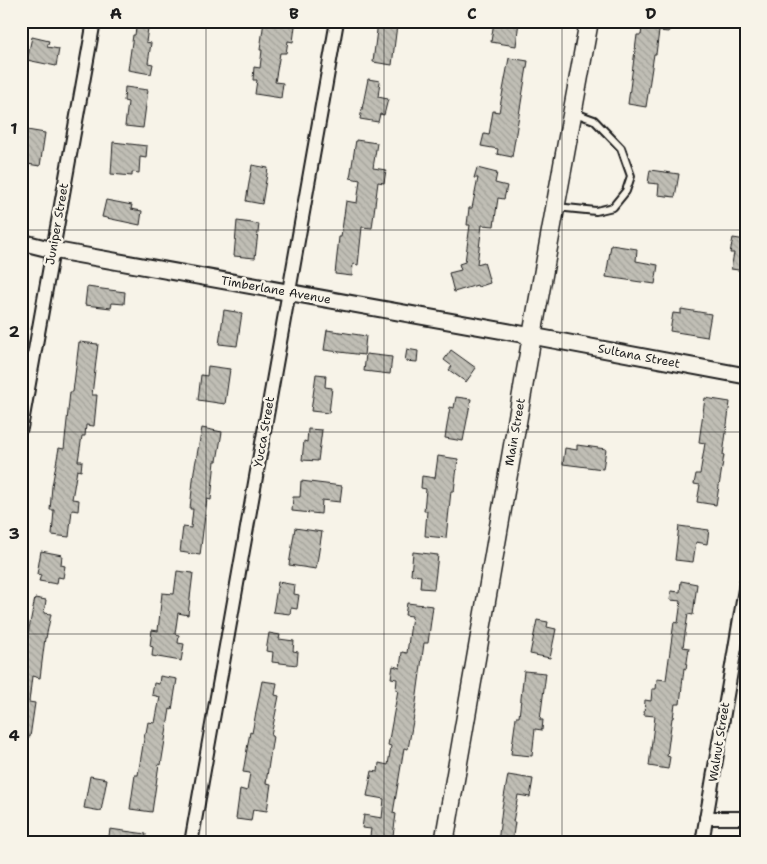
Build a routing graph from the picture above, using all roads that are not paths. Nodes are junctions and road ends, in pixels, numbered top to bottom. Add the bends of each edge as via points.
1 (94, 21) edge
2 (337, 21) edge
3 (589, 21) edge
4 (572, 112) junction
5 (555, 207) junction
6 (21, 242) edge
7 (53, 250) junction
8 (288, 292) junction
9 (532, 336) junction
10 (746, 376) edge
11 (21, 428) edge
12 (746, 583) edge
13 (706, 818) junction
14 (746, 818) edge
15 (191, 843) edge
16 (444, 843) edge
17 (702, 843) edge

1 - 7 street, Juniper Street
2 - 8 street, Yucca Street
3 - 4 main road, Main Street
4 - 5 main road, Main Street
4 - 5 lane via 594,120 621,148 631,176 626,191 612,207 596,211
5 - 9 main road, Main Street
6 - 7 street, Timberlane Avenue
7 - 8 street, Timberlane Avenue
7 - 11 street, Juniper Street
8 - 9 street, Timberlane Avenue
8 - 15 street, Yucca Street
9 - 10 street, Sultana Street
9 - 16 main road, Main Street
12 - 13 street, Walnut Street
13 - 14 street
13 - 17 street, Walnut Street

